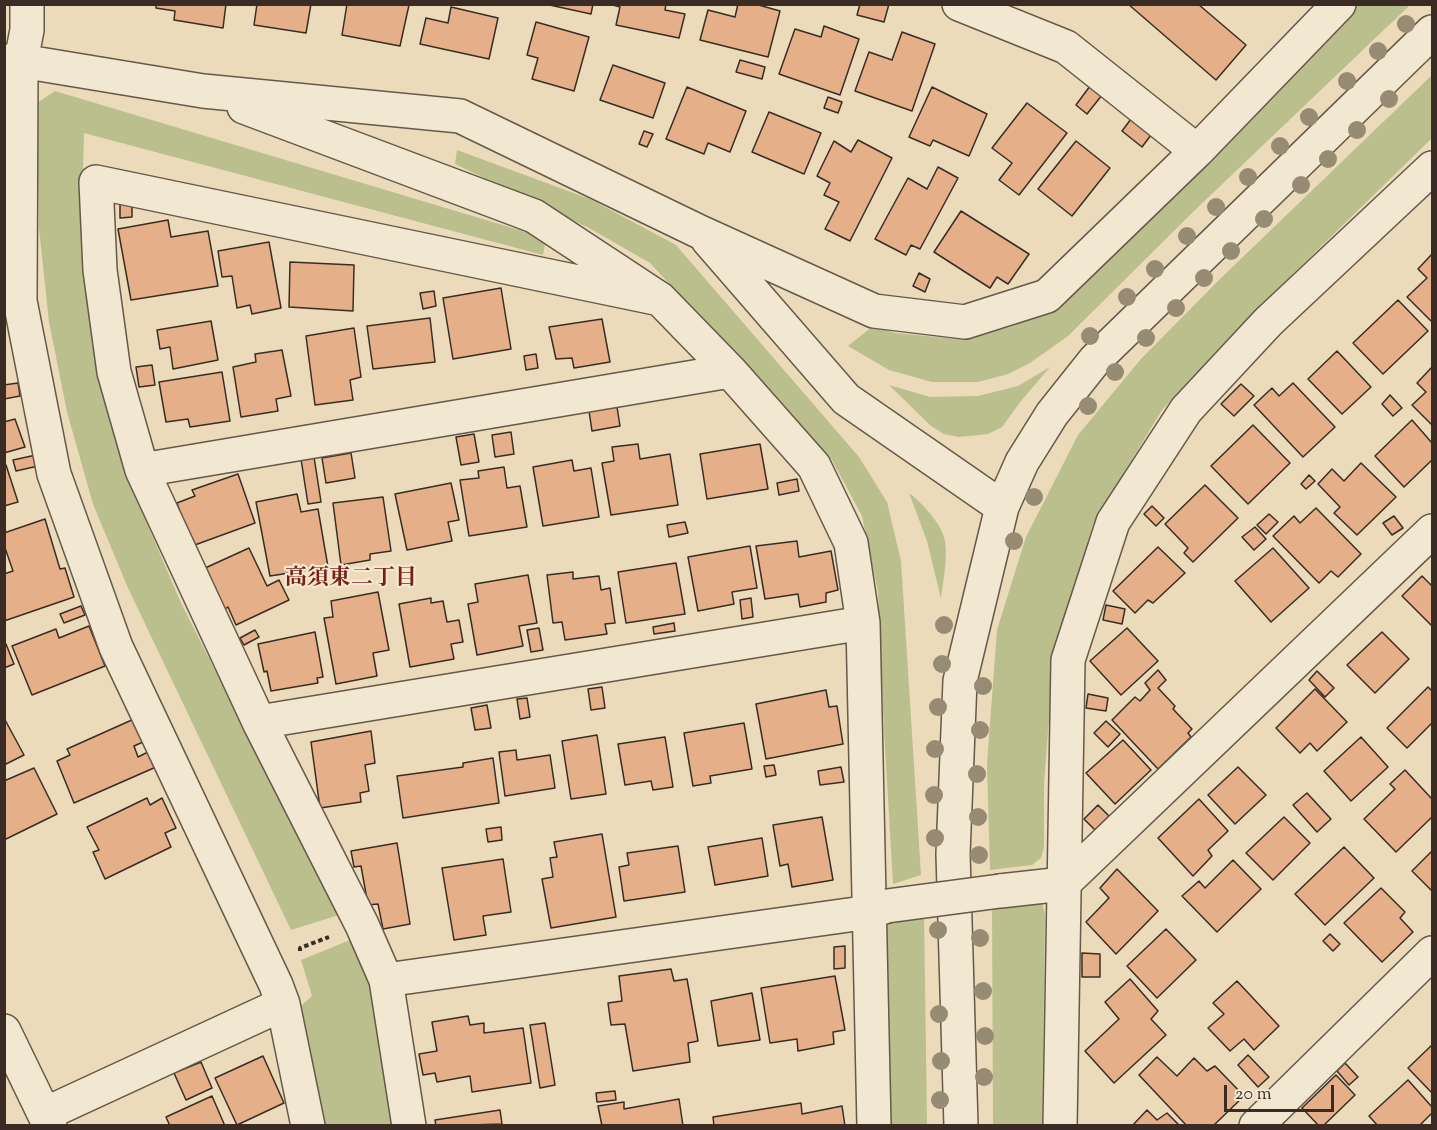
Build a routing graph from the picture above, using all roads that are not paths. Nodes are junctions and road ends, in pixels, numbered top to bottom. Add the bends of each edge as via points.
1 (27, 4) edge
2 (959, 4) edge
3 (1339, 4) edge
4 (1432, 32) edge
5 (13, 61) edge
6 (203, 91) junction
7 (1197, 151) junction
8 (1432, 168) edge
9 (702, 233) junction
10 (660, 299) junction
11 (730, 371) junction
12 (142, 470) junction
13 (1002, 507) junction
14 (1432, 531) edge
15 (863, 623) junction
16 (259, 722) junction
17 (1063, 885) junction
18 (879, 909) junction
19 (1432, 953) edge
20 (386, 980) junction
21 (283, 1004) junction
22 (4, 1031) edge
23 (48, 1120) edge
24 (308, 1125) edge
25 (410, 1125) edge
26 (874, 1125) edge
27 (961, 1125) edge
28 (1060, 1125) edge
29 (1256, 1125) edge

1 - 5 street via 27,30
2 - 7 street via 1066,47
3 - 7 street
4 - 13 street via 1095,360 1052,414 1022,462
5 - 6 street
5 - 21 street via 20,301 54,474 116,646
6 - 9 street via 460,116
6 - 10 street via 534,216
7 - 9 street via 1047,296 965,322 874,311
8 - 17 street via 1268,322 1186,410 1113,522 1068,660
9 - 13 street via 846,399
10 - 11 street
10 - 12 street via 96,182 100,270 114,372
11 - 12 street
11 - 15 street via 814,466 851,543
12 - 16 street
13 - 27 street via 960,681 954,854
14 - 17 street
15 - 16 street
15 - 18 street
16 - 20 street
17 - 18 street, bridge
17 - 28 street
18 - 20 street
18 - 26 street
19 - 29 street
20 - 25 street
21 - 23 street
21 - 24 street
22 - 23 street

